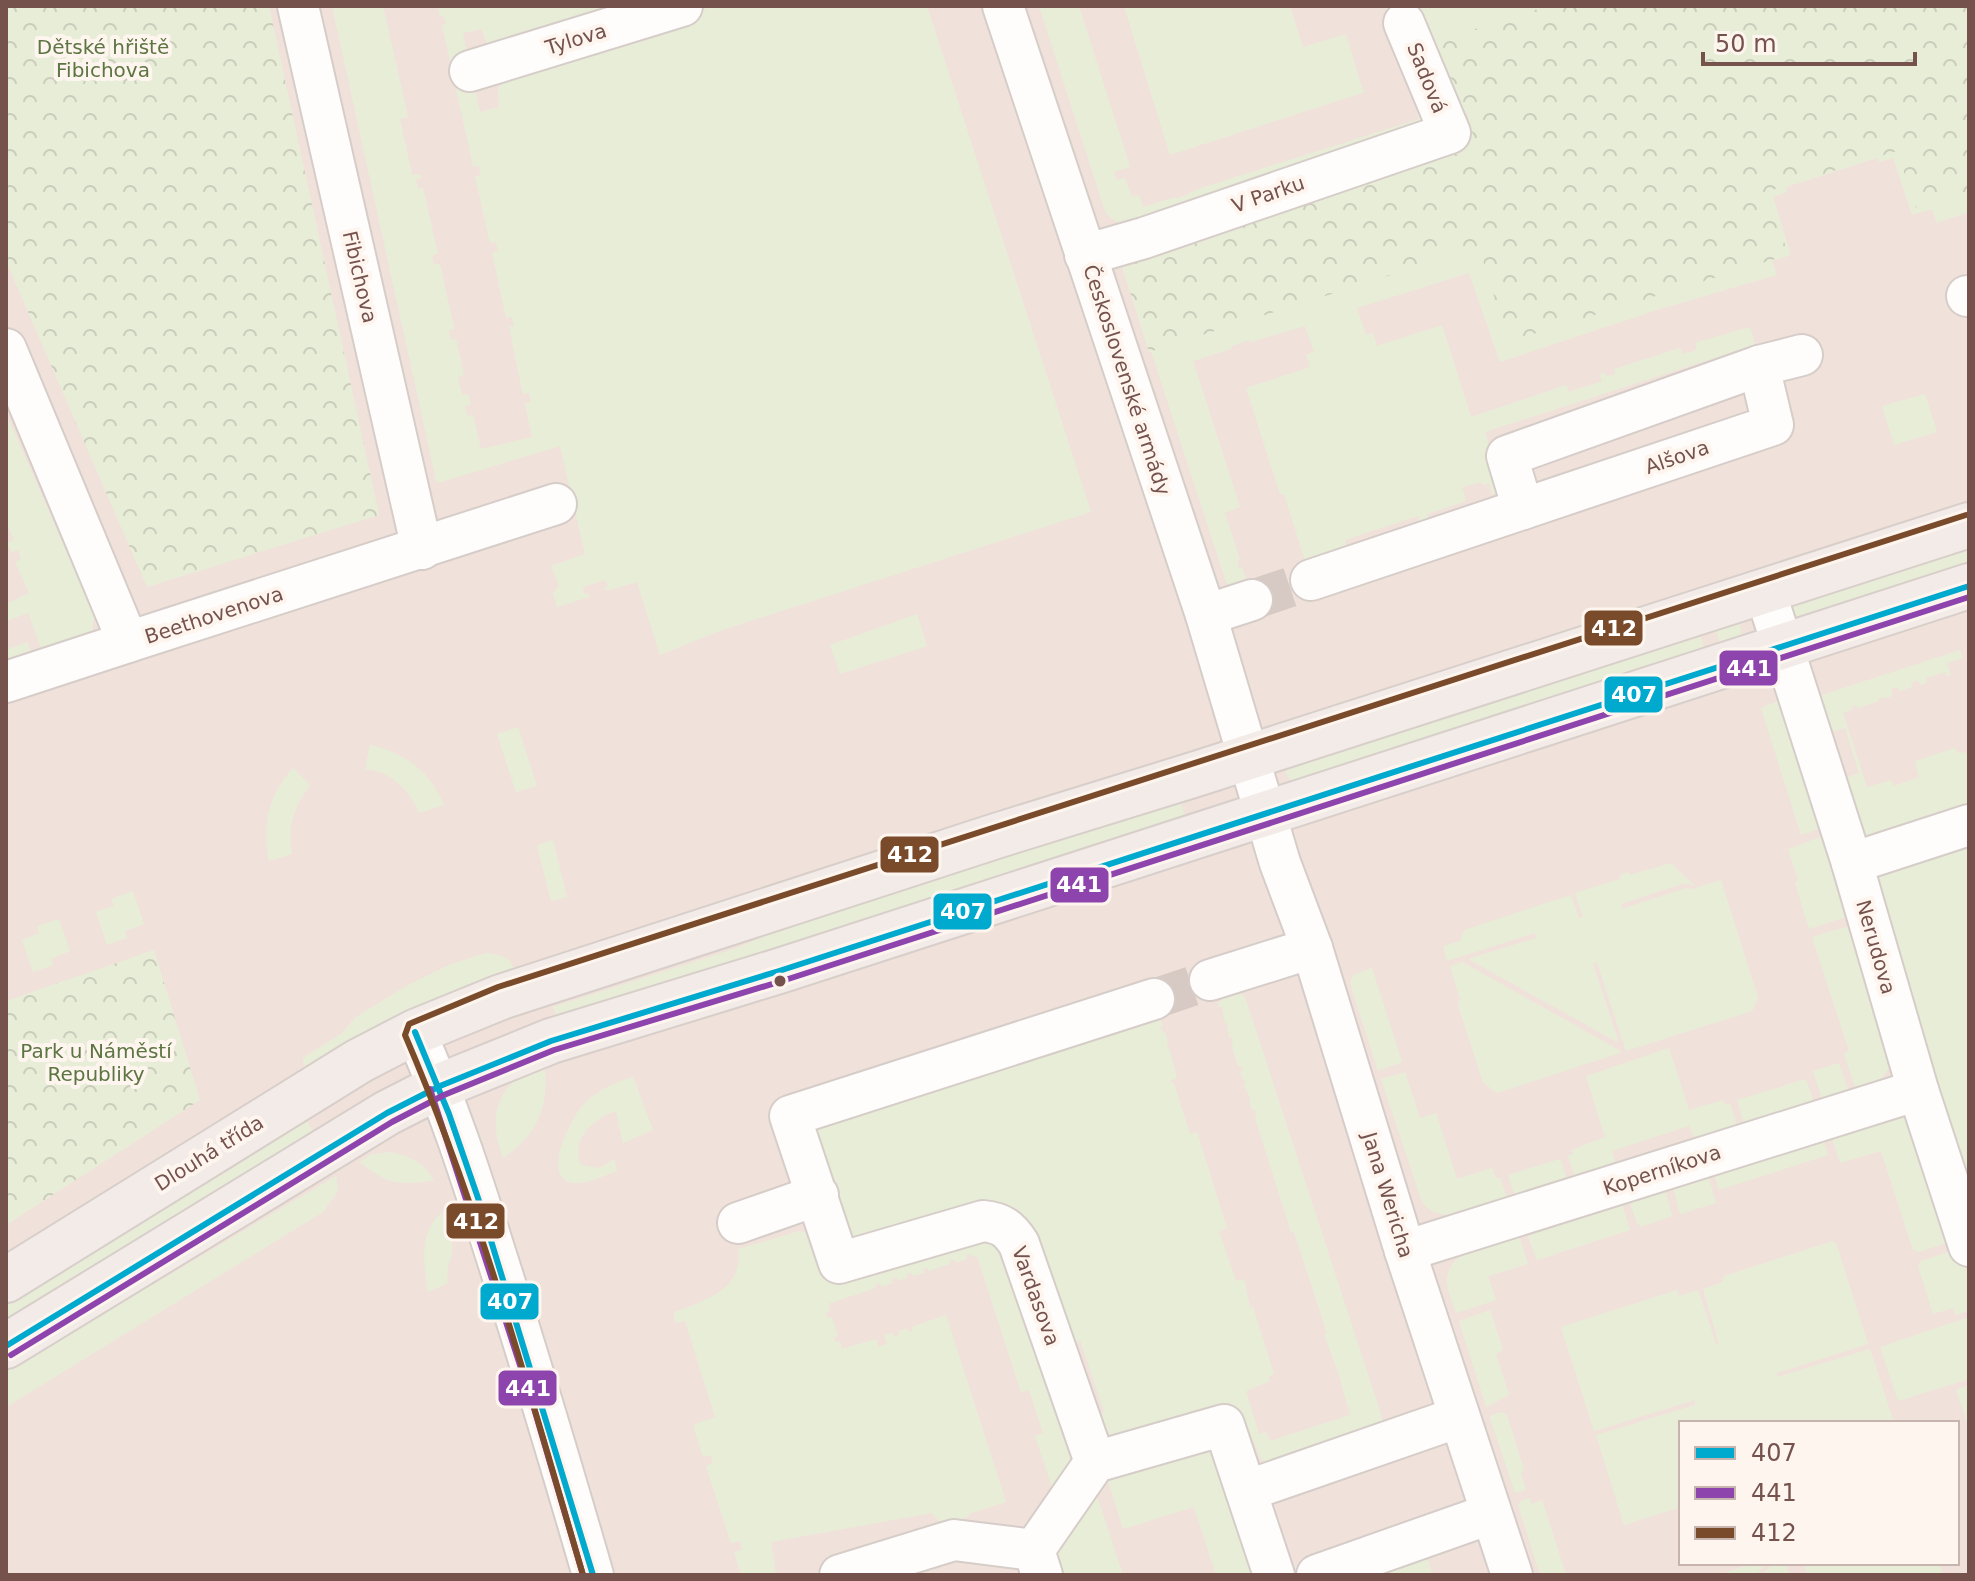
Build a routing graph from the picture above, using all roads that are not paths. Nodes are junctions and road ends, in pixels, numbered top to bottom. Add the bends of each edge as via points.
1 (298, 6) edge
2 (682, 6) edge
3 (1003, 6) edge
4 (1404, 23) dead end
5 (470, 71) dead end
6 (1450, 133) joint
7 (1085, 255) junction
8 (6, 349) edge
9 (1802, 355) dead end
10 (1759, 366) junction
11 (556, 504) dead end
12 (1523, 509) junction
13 (1969, 525) edge
14 (422, 549) junction
15 (1311, 580) tunnel mouth
16 (1969, 586) edge
17 (1765, 591) junction
18 (1252, 600) tunnel mouth
19 (1206, 615) junction
20 (128, 642) junction
21 (1783, 647) junction
22 (6, 682) edge
23 (1248, 756) junction
24 (1265, 814) junction
25 (1969, 825) edge
26 (1852, 863) junction
27 (1312, 948) junction
28 (1210, 980) tunnel mouth
29 (1154, 999) tunnel mouth
30 (415, 1032) junction
31 (440, 1086) junction
32 (1918, 1090) junction
33 (818, 1195) junction
34 (738, 1223) dead end
35 (1969, 1246) edge
36 (1405, 1251) junction
37 (6, 1280) edge
38 (6, 1346) edge
39 (1459, 1417) junction
40 (1095, 1462) junction
41 (1246, 1491) junction
42 (1490, 1514) junction
43 (1038, 1563) edge
44 (593, 1575) edge
45 (840, 1575) edge
46 (1274, 1575) edge
47 (1317, 1575) edge
48 (1512, 1575) edge

1 - 14 street, Fibichova
2 - 5 street, Tylova
3 - 7 street, Československé armády
4 - 6 street, Sadová
6 - 7 street, V Parku
7 - 19 street, Československé armády
8 - 20 street, Beethovenova
9 - 10 street
10 - 12 street via 1507,456
10 - 12 street, Alšova via 1773,425
11 - 14 street, Beethovenova
12 - 15 street, Alšova
13 - 17 main road, Dlouhá třída
14 - 20 street, Beethovenova
16 - 21 main road
17 - 21 street, Nerudova
17 - 23 main road, Dlouhá třída
18 - 19 street
19 - 23 street, Československé armády
20 - 22 street
21 - 24 main road
21 - 26 street, Nerudova
23 - 24 street, Československé armády
23 - 30 main road, Dlouhá třída via 501,997
24 - 27 street, Jana Wericha
24 - 31 main road via 551,1041
25 - 26 street
26 - 32 street, Nerudova
27 - 28 street
27 - 36 street, Jana Wericha
29 - 33 street, Vardasova via 790,1116
30 - 31 street
30 - 37 main road, Dlouhá třída via 359,1061
31 - 38 main road via 387,1113
31 - 44 street
32 - 35 street, Nerudova
32 - 36 street, Koperníkova
33 - 34 street
33 - 40 street, Vardasova via 839,1263 983,1221 1004,1226 1019,1244
36 - 39 street, Jana Wericha
39 - 41 street
39 - 42 street, Jana Wericha
40 - 41 street via 1224,1425
40 - 43 street
41 - 46 street
42 - 47 street
42 - 48 street, Jana Wericha
43 - 45 street via 954,1540

